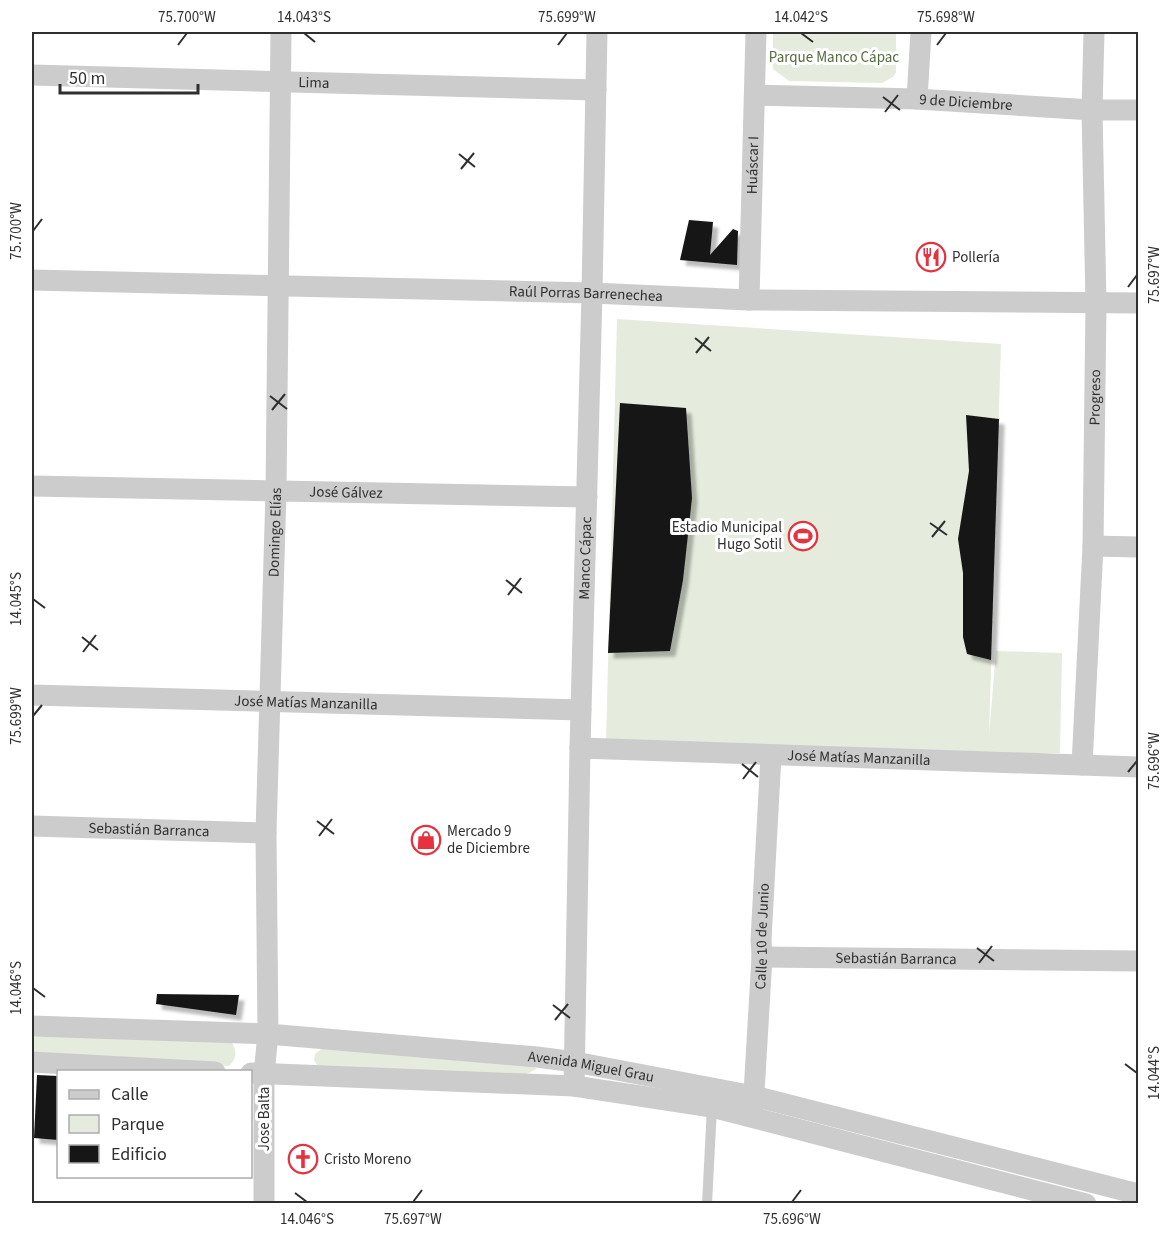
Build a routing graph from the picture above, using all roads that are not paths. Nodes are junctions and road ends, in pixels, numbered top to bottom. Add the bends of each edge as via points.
1 (282, 32) edge
2 (597, 32) edge
3 (756, 32) edge
4 (921, 32) edge
5 (1094, 32) edge
6 (32, 75) edge
7 (282, 81) junction
8 (596, 90) junction
9 (756, 95) junction
10 (917, 99) junction
11 (1092, 110) junction
12 (1138, 110) edge
13 (32, 280) edge
14 (278, 285) junction
15 (592, 293) junction
16 (749, 300) junction
17 (1096, 303) junction
18 (1138, 303) edge
19 (32, 486) edge
20 (276, 492) junction
21 (586, 497) junction
22 (1093, 546) junction
23 (1138, 547) edge
24 (32, 695) edge
25 (270, 701) junction
26 (581, 710) junction
27 (580, 748) junction
28 (771, 755) junction
29 (1082, 765) junction
30 (1138, 766) edge
31 (32, 826) edge
32 (266, 833) junction
33 (762, 957) junction
34 (1138, 961) edge
35 (32, 1026) edge
36 (268, 1034) junction
37 (32, 1062) edge
38 (574, 1062) junction
39 (195, 1070) edge
40 (257, 1074) edge
41 (574, 1086) junction
42 (753, 1096) junction
43 (712, 1107) junction
44 (752, 1117) junction
45 (1136, 1195) edge
46 (264, 1203) edge
47 (707, 1203) edge
48 (1086, 1203) edge

1 - 7 street, Domingo Elías
2 - 8 street, Manco Cápac
3 - 9 street, Huáscar I
4 - 10 street
5 - 11 street, Progreso
6 - 7 street, Lima
7 - 8 street, Lima
7 - 14 street, Domingo Elías
8 - 15 street, Manco Cápac
9 - 10 street, 9 de Diciembre
9 - 16 street, Huáscar I
10 - 11 street, 9 de Diciembre
11 - 12 street, 9 de Diciembre
11 - 17 street, Progreso
13 - 14 street, Raúl Porras Barrenechea
14 - 15 street, Raúl Porras Barrenechea
14 - 20 street, Domingo Elías
15 - 16 street, Raúl Porras Barrenechea
15 - 21 street, Manco Cápac
16 - 17 street, Raúl Porras Barrenechea
17 - 18 street, Raúl Porras Barrenechea
17 - 22 street, Progreso
19 - 20 street, José Gálvez
20 - 21 street, José Gálvez
20 - 25 street, Domingo Elías
21 - 26 street, Manco Cápac
22 - 23 street
22 - 29 street, Progreso
24 - 25 street, José Matías Manzanilla
25 - 26 street, José Matías Manzanilla
25 - 32 street, Domingo Elías
26 - 27 street, Manco Cápac
27 - 28 street, José Matías Manzanilla
27 - 38 street, Manco Cápac
28 - 29 street, José Matías Manzanilla
28 - 33 street, Calle 10 de Junio
29 - 30 street, José Matías Manzanilla
31 - 32 street, Sebastián Barranca
32 - 36 street, Domingo Elías
33 - 34 street, Sebastián Barranca
33 - 42 street, Calle 10 de Junio
35 - 36 street, Avenida Miguel Grau
36 - 38 street, Avenida Miguel Grau
36 - 40 street, Jose Balta
37 - 39 street
38 - 41 street, Manco Cápac
38 - 42 street, Avenida Miguel Grau
40 - 41 street, Avenida Miguel Grau
40 - 46 street, Jose Balta
41 - 43 street, Avenida Miguel Grau
42 - 44 street, Calle 10 de Junio
42 - 45 street, Avenida Miguel Grau
43 - 44 street, Avenida Miguel Grau
43 - 47 lane
44 - 48 street, Avenida Miguel Grau

